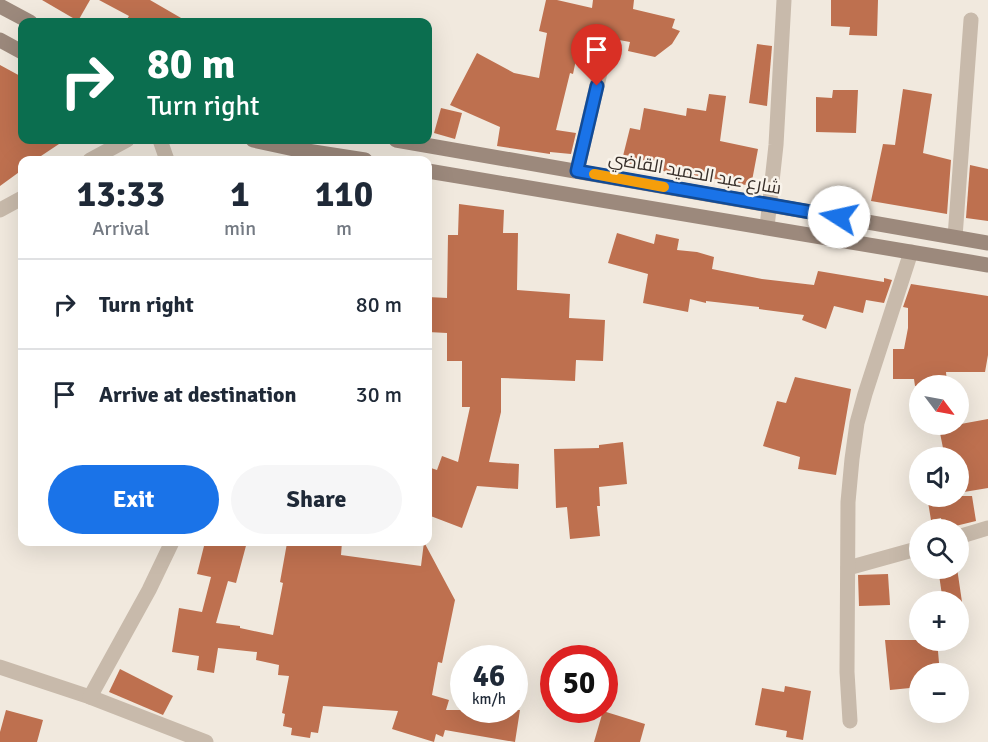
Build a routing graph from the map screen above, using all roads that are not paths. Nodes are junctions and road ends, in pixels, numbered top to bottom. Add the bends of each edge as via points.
1 (784, 0) edge
2 (0, 6) edge
3 (22, 18) edge
4 (971, 20) dead end
5 (0, 40) edge
6 (18, 50) edge
7 (602, 64) dead end
8 (120, 144) edge
9 (271, 144) edge
10 (419, 144) edge
11 (97, 156) edge
12 (339, 156) edge
13 (577, 171) junction
14 (432, 172) edge
15 (18, 200) edge
16 (769, 206) junction
17 (0, 210) edge
18 (766, 227) junction
19 (955, 237) junction
20 (988, 243) edge
21 (911, 252) junction
22 (988, 265) edge
23 (988, 528) edge
24 (969, 534) edge
25 (170, 546) edge
26 (909, 551) edge
27 (848, 568) junction
28 (0, 667) edge
29 (90, 697) junction
30 (850, 721) dead end
31 (206, 742) edge

1 - 16 street
2 - 3 main road
4 - 19 street
5 - 6 main road
7 - 13 street
8 - 11 street
9 - 12 main road
10 - 13 main road, شارع عبد الحميد القاضي
13 - 16 main road, شارع عبد الحميد القاضي
14 - 18 main road
15 - 17 street
16 - 18 street
16 - 19 main road, شارع عبد الحميد القاضي
18 - 21 main road
19 - 20 main road, شارع عبد الحميد القاضي
21 - 22 main road
21 - 27 street via 857,423 848,502
23 - 24 street
25 - 29 street
26 - 27 street
27 - 30 street
28 - 29 street
29 - 31 street

